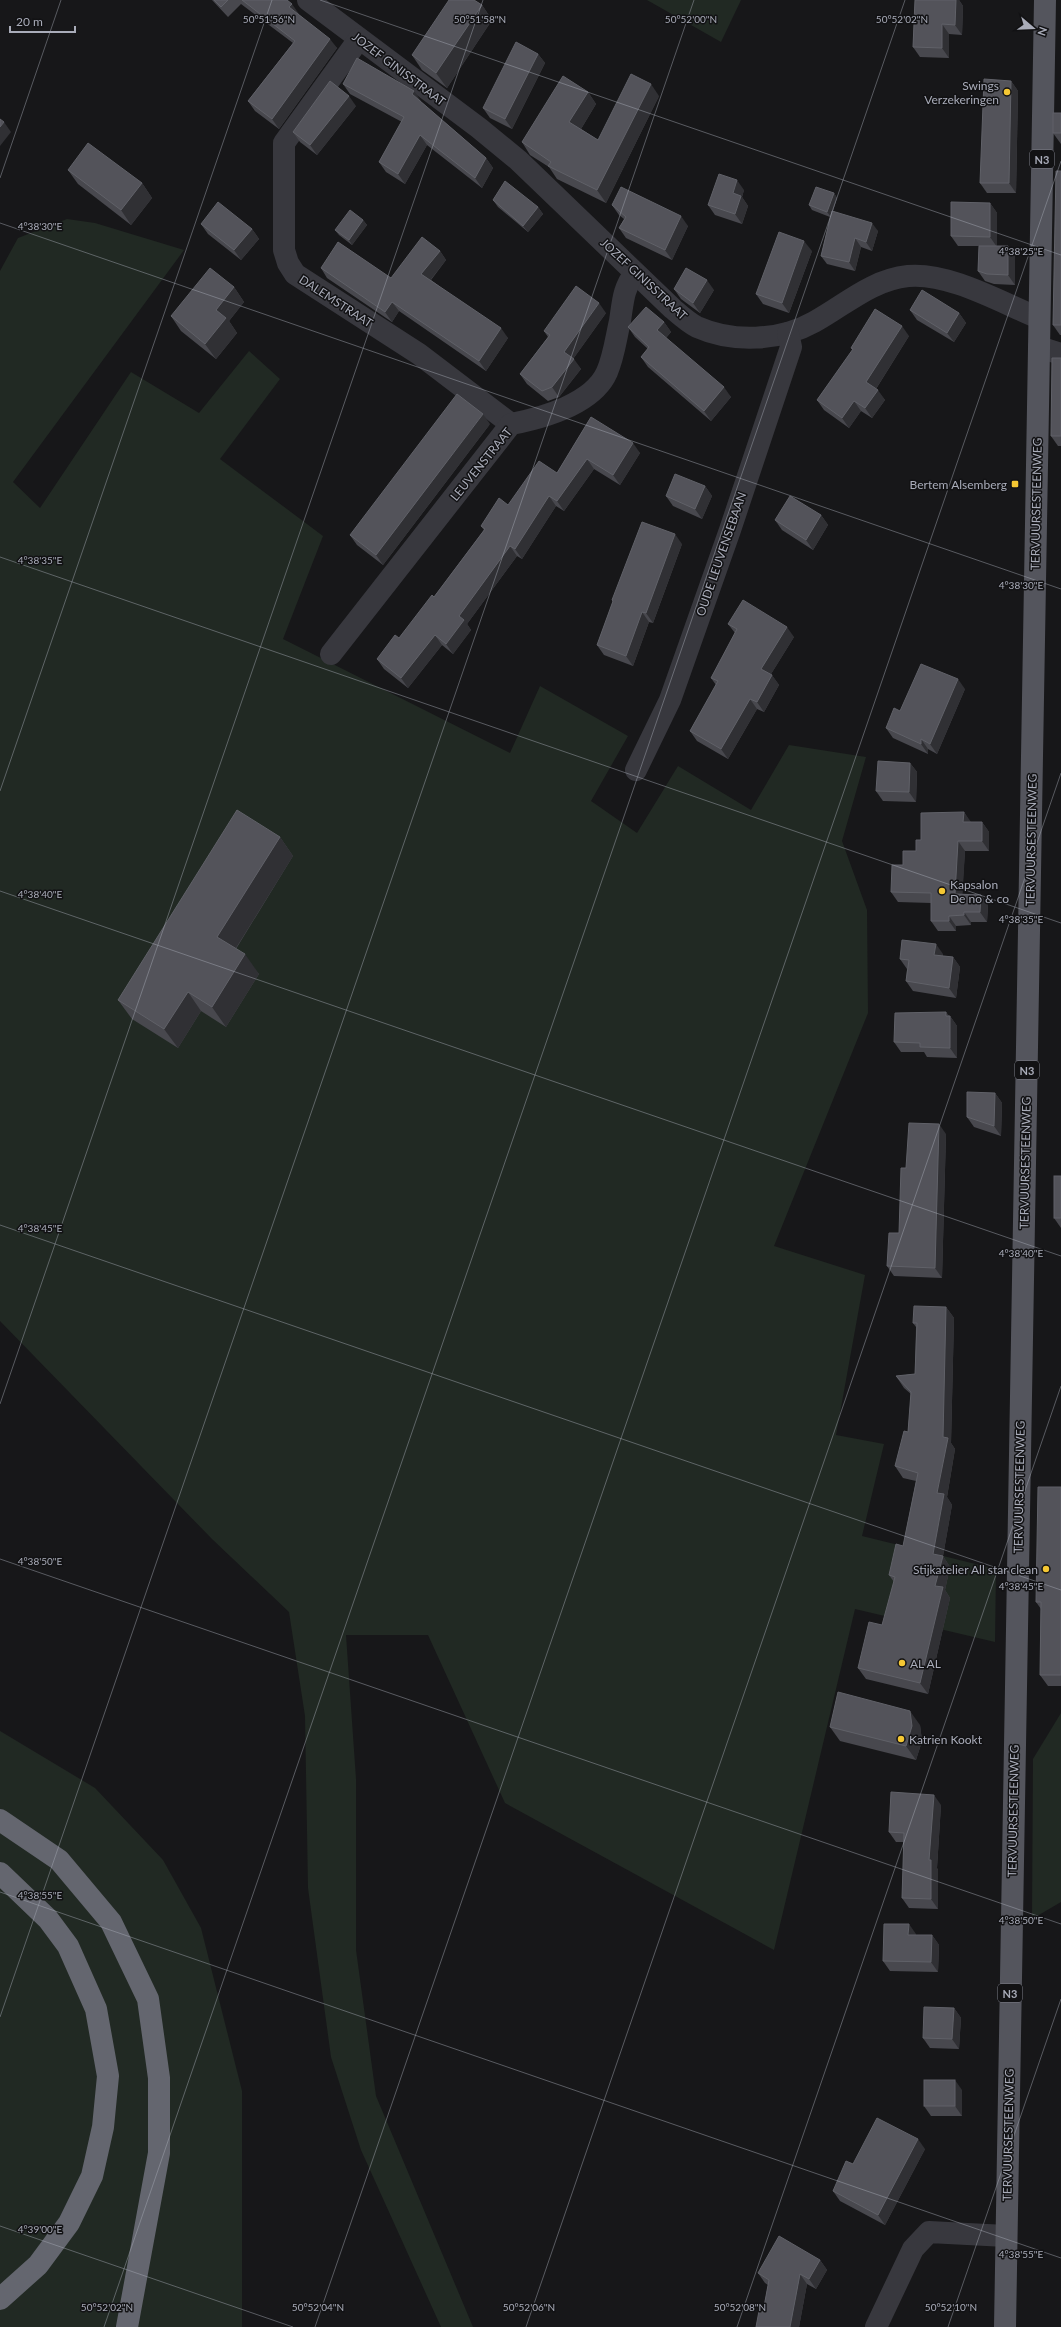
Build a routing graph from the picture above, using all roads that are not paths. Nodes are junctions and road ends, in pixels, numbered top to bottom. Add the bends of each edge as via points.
1 (308, 0) edge
2 (1045, 0) edge
3 (359, 39) junction
4 (636, 273) junction
5 (1040, 318) junction
6 (788, 333) junction
7 (1039, 347) junction
8 (1061, 354) edge
9 (511, 424) junction
10 (331, 654) dead end
11 (636, 770) dead end
12 (0, 1820) edge
13 (0, 1873) edge
14 (1006, 2236) junction
15 (0, 2298) edge
16 (127, 2327) edge
17 (876, 2327) edge
18 (1005, 2327) edge

1 - 3 street, JOZEF GINISSTRAAT
2 - 5 main road, TERVUURSESTEENWEG / N3
3 - 4 street, JOZEF GINISSTRAAT via 518,160
3 - 9 street, DALEMSTRAAT via 284,143 284,250 288,263 296,274 419,354
4 - 6 street, JOZEF GINISSTRAAT via 673,309 696,326 734,337
4 - 9 street, LEUVENSTRAAT via 626,284 614,351 607,373 591,393 564,408 536,419
5 - 6 street, JOZEF GINISSTRAAT via 932,276 910,276 893,278 870,286 813,323
5 - 7 main road, TERVUURSESTEENWEG / N3
6 - 11 street, OUDE LEUVENSEBAAN via 790,346 730,530 670,700
7 - 8 street
7 - 14 main road, TERVUURSESTEENWEG / N3
9 - 10 street, LEUVENSTRAAT
12 - 16 highway via 59,1860 106,1916 148,1999 159,2078 159,2153
13 - 15 highway via 48,1919 68,1946 96,2009 108,2076 103,2127 92,2176 86,2189 69,2223 38,2265
14 - 17 street via 929,2232 913,2249
14 - 18 main road, TERVUURSESTEENWEG / N3

